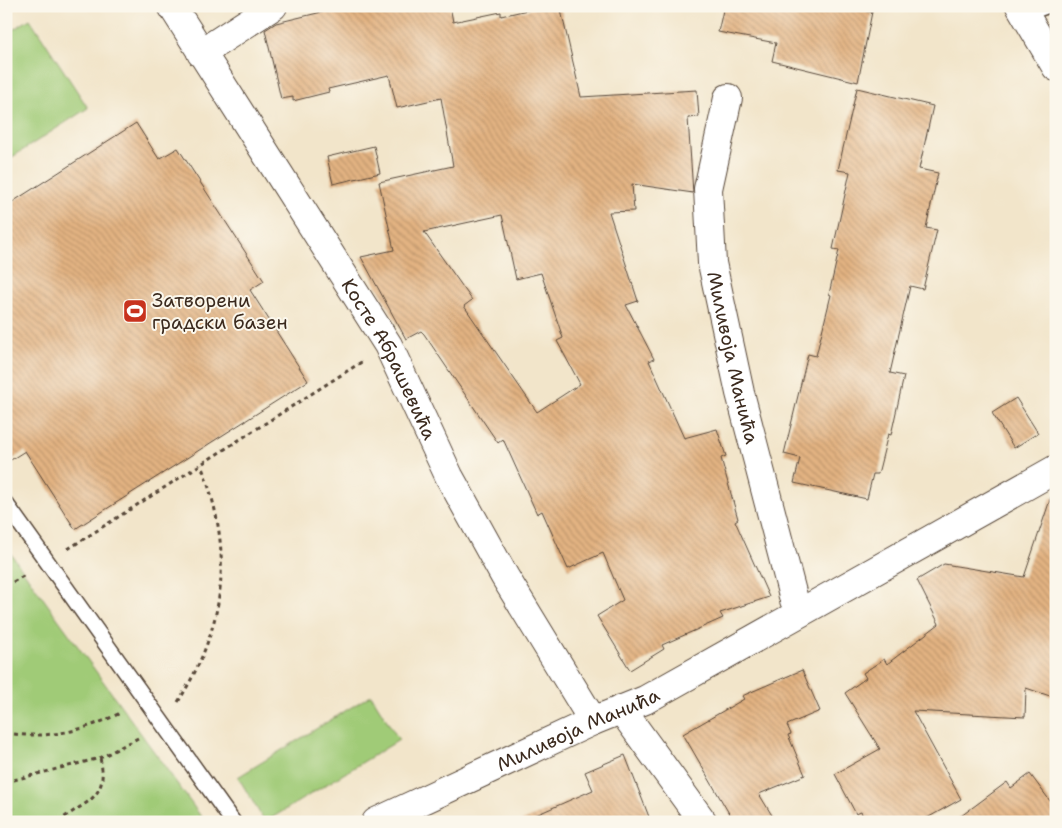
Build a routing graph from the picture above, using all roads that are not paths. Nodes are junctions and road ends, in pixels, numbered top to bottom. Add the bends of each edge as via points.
1 (172, 6) edge
2 (273, 6) edge
3 (1030, 9) edge
4 (201, 53) junction
5 (1056, 67) edge
6 (728, 98) dead end
7 (1056, 468) edge
8 (6, 504) edge
9 (800, 611) junction
10 (621, 710) junction
11 (593, 720) junction
12 (234, 822) edge
13 (376, 822) edge
14 (703, 822) edge

1 - 4 street, Косте Абрашевића
2 - 4 street
3 - 5 street
4 - 11 street, Косте Абрашевића via 388,345 448,476 505,577
6 - 9 street, Миливоја Манића via 708,189 712,263 740,393 794,600
7 - 9 street, Миливоја Манића
8 - 12 lane
9 - 10 street, Миливоја Манића via 645,700
10 - 11 street, Миливоја Манића
10 - 14 street
11 - 13 street, Миливоја Манића

